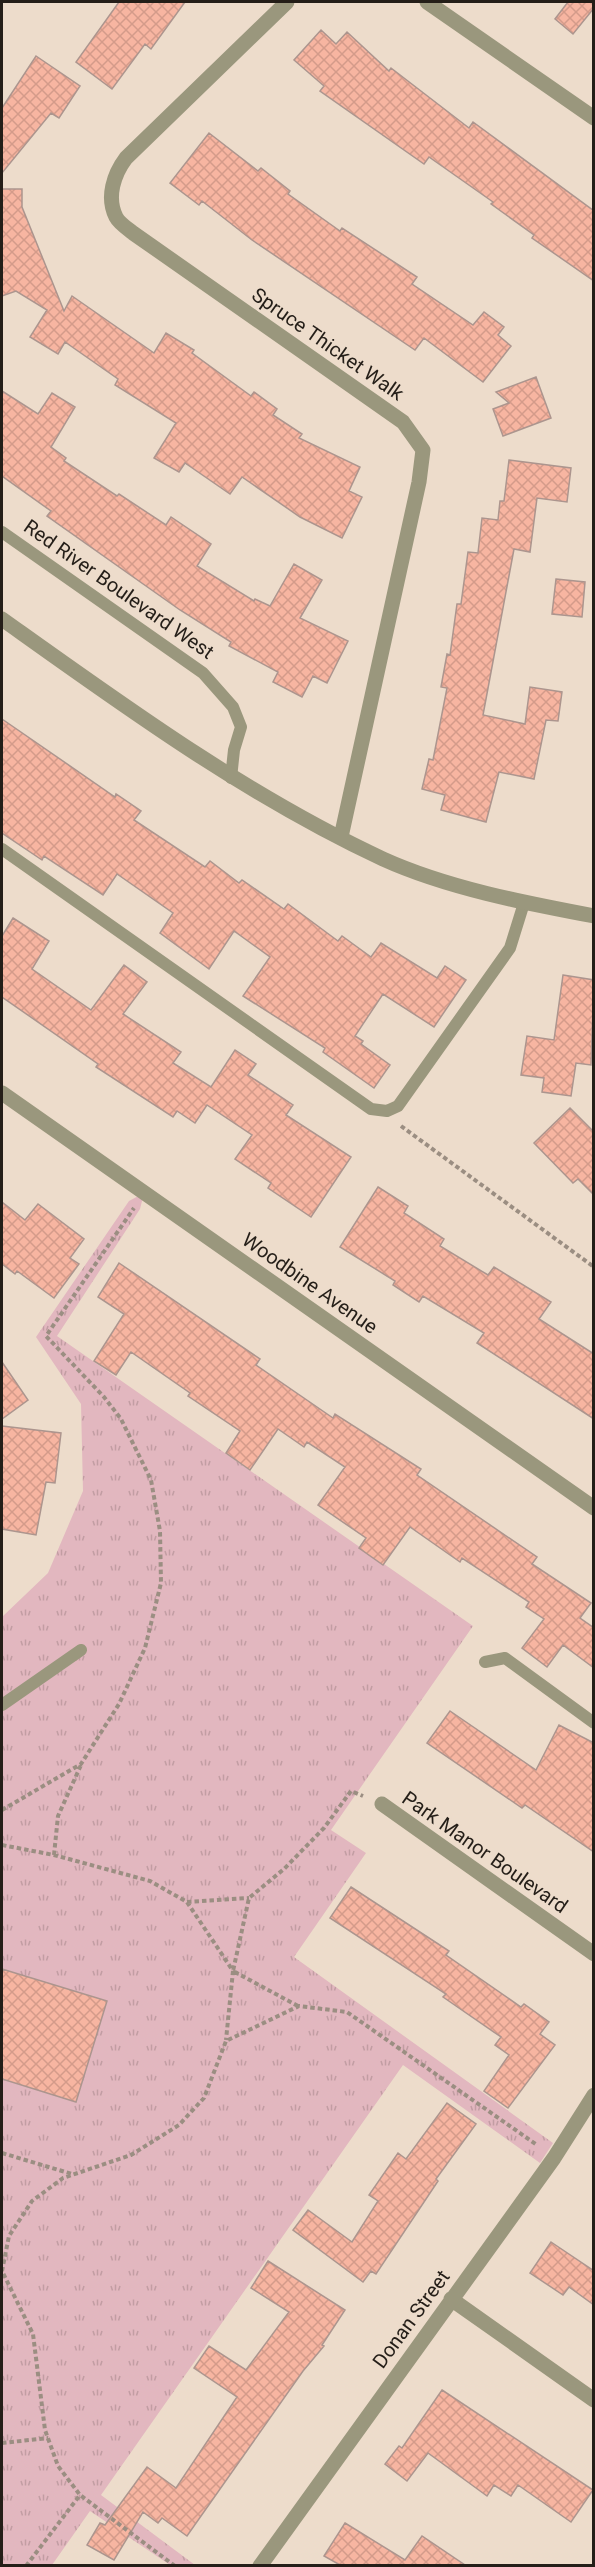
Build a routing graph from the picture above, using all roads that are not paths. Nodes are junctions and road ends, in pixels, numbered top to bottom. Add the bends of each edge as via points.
1 (287, 2) edge
2 (427, 2) edge
3 (594, 118) edge
4 (2, 532) edge
5 (2, 620) edge
6 (231, 778) junction
7 (341, 837) junction
8 (2, 849) edge
9 (524, 903) junction
10 (594, 916) edge
11 (2, 1093) edge
12 (594, 1508) edge
13 (81, 1650) dead end
14 (485, 1662) dead end
15 (2, 1705) edge
16 (594, 1723) edge
17 (382, 1804) road end
18 (594, 1954) edge
19 (594, 2095) edge
20 (451, 2299) junction
21 (594, 2400) edge
22 (260, 2565) edge

1 - 7 street, Spruce Thicket Walk via 126,158 115,172 112,196 116,218 134,233 403,422 423,450
2 - 3 street
4 - 6 lane, Red River Boulevard West via 203,673 233,707 242,727
5 - 6 street
6 - 7 street
7 - 9 street via 384,860
8 - 9 lane via 371,1109 387,1111 398,1106 510,948
9 - 10 street
11 - 12 street, Woodbine Avenue
13 - 15 lane
14 - 16 lane via 505,1658
17 - 18 street, Park Manor Boulevard
19 - 20 street, Donan Street via 554,2158
20 - 21 street
20 - 22 street, Donan Street

